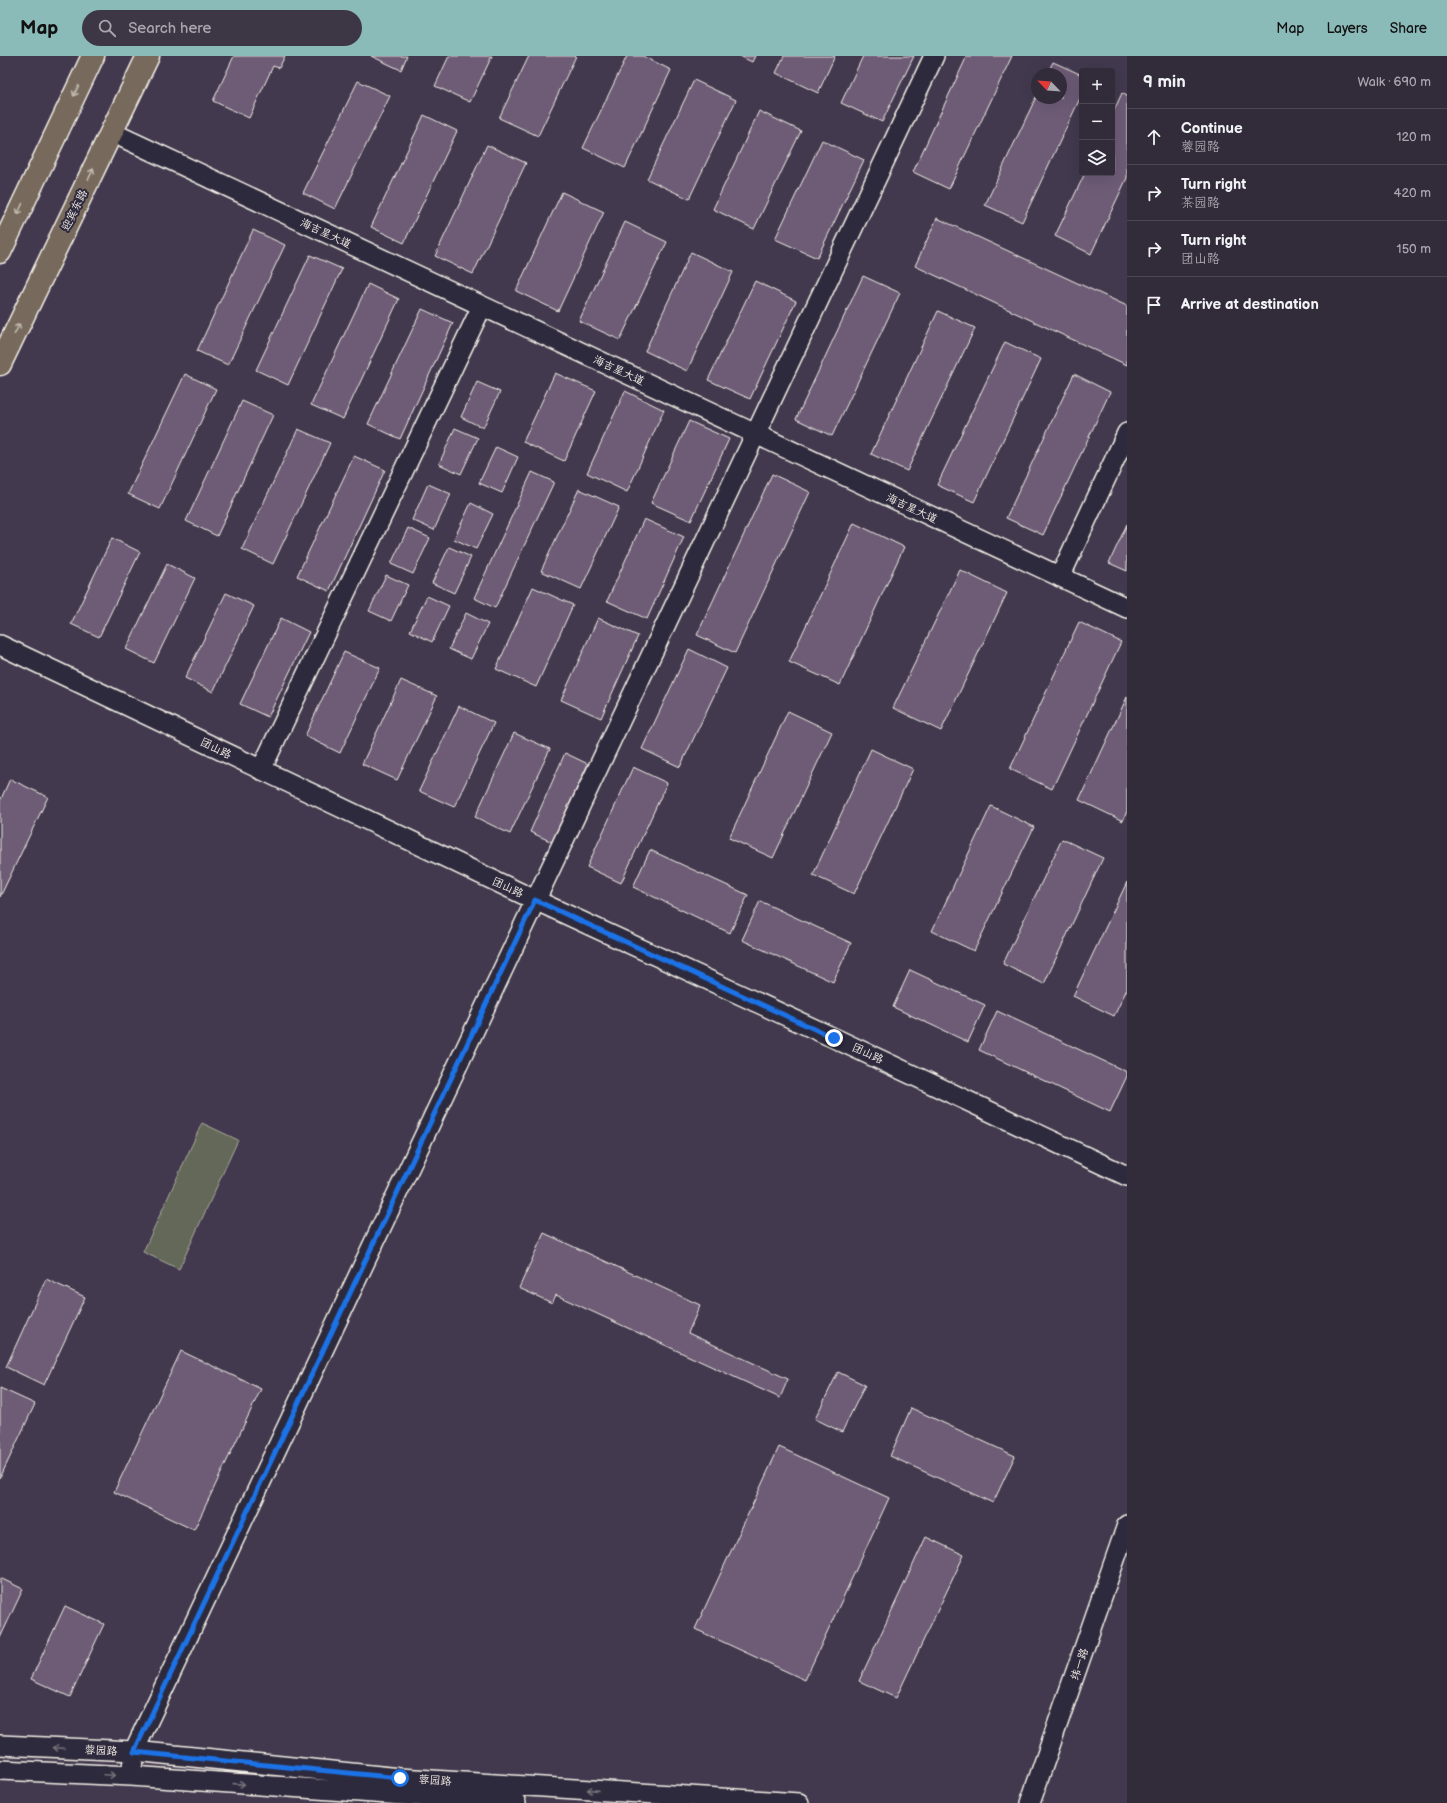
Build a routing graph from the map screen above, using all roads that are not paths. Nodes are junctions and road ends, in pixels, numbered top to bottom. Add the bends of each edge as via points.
1 (93, 56) edge
2 (148, 56) edge
3 (934, 56) edge
4 (111, 132) junction
5 (0, 252) edge
6 (482, 306) junction
7 (0, 364) edge
8 (1127, 433) edge
9 (755, 434) junction
10 (1060, 577) junction
11 (1127, 608) edge
12 (0, 645) edge
13 (261, 770) junction
14 (535, 900) junction
15 (1127, 1176) edge
16 (1127, 1525) edge
17 (0, 1745) edge
18 (134, 1752) junction
19 (0, 1770) edge
20 (131, 1776) junction
21 (516, 1803) edge
22 (799, 1803) edge
23 (1030, 1803) edge

1 -> 5 highway
2 - 4 highway, 迎宾东路
3 - 9 street
4 - 6 street, 海吉星大道
7 -> 4 highway, 迎宾东路
6 - 9 street, 海吉星大道
6 - 13 street
8 - 10 street
9 - 10 street, 海吉星大道
9 - 14 street
10 - 11 street, 海吉星大道
12 - 13 street, 团山路
13 - 14 street, 团山路
14 - 15 street, 团山路
14 - 18 street
16 - 23 street, 纬一路
18 -> 17 street, 蓉园路
18 - 20 street
22 -> 18 street, 蓉园路 via 400,1778
19 -> 20 street, 蓉园路
20 -> 21 street, 蓉园路

